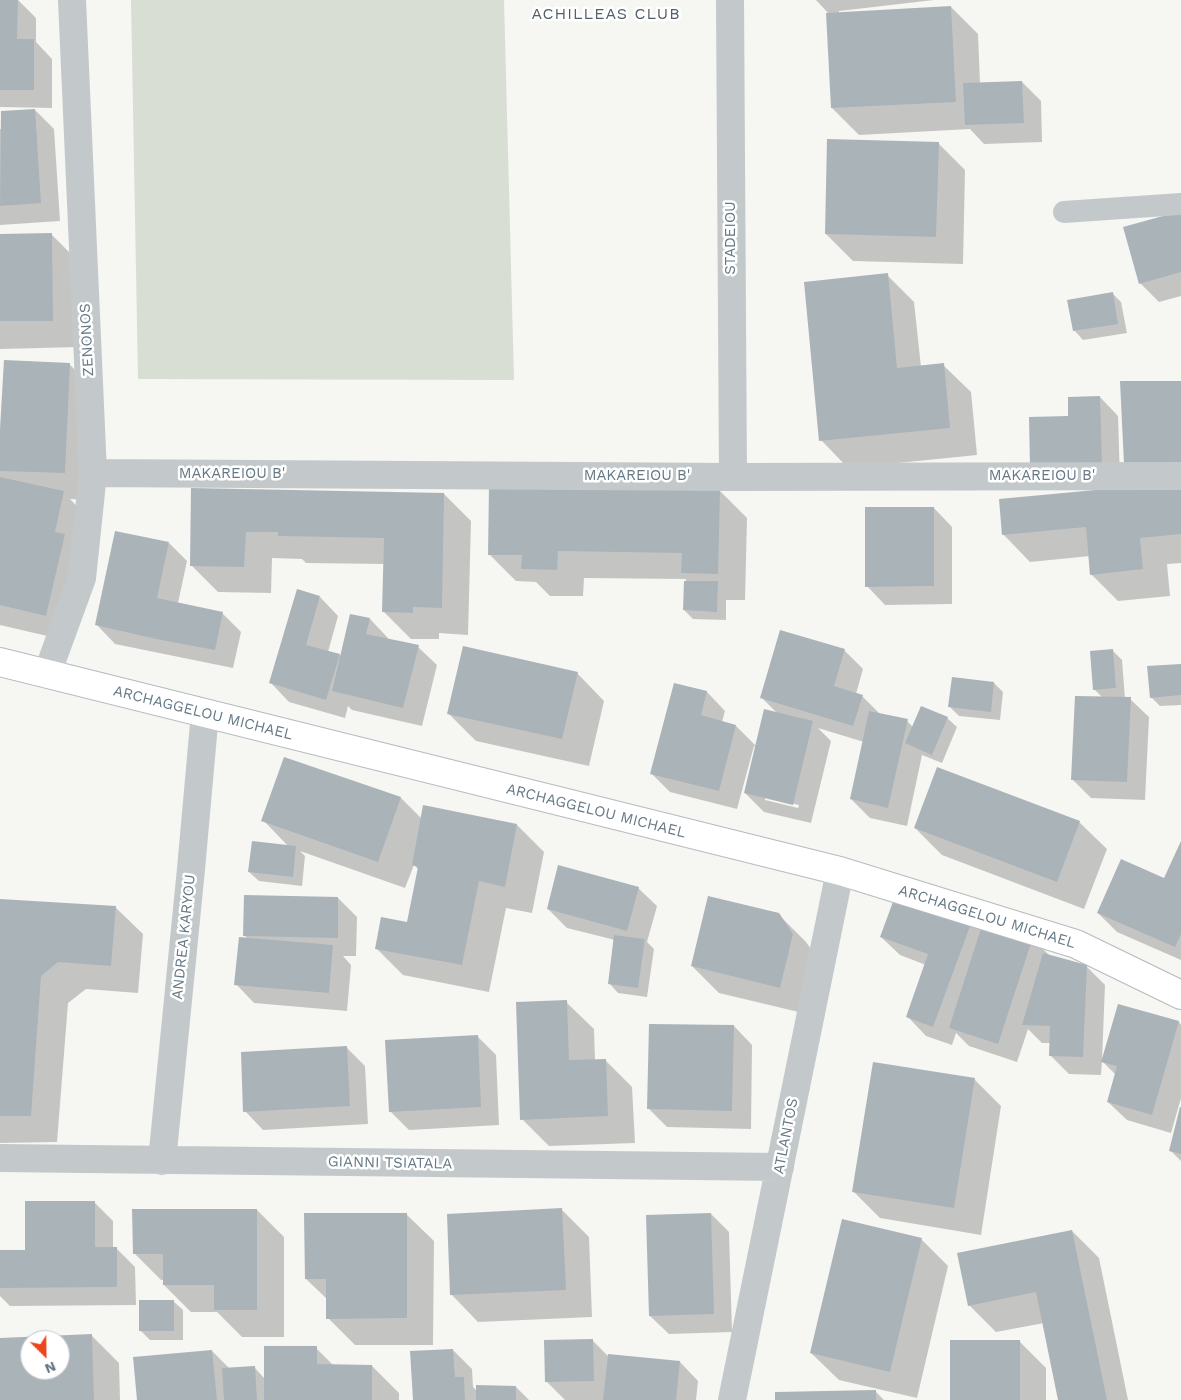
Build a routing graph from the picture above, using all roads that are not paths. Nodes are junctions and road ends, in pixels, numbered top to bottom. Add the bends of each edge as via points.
1 (72, 0) edge
2 (730, 0) edge
3 (1181, 204) edge
4 (1064, 212) dead end
5 (93, 473) junction
6 (1181, 476) edge
7 (733, 477) junction
8 (0, 662) edge
9 (47, 674) junction
10 (204, 713) junction
11 (840, 871) junction
12 (1181, 995) edge
13 (0, 1158) edge
14 (162, 1161) junction
15 (780, 1167) junction
16 (732, 1400) edge

1 - 5 street, ZENONOS
2 - 7 street, STADEIOU
3 - 4 lane
5 - 7 street, MAKAREIOU B'
5 - 9 street, ZENONOS via 82,578
6 - 7 street, MAKAREIOU B'
8 - 9 street, ARCHAGGELOU MICHAEL
9 - 10 street, ARCHAGGELOU MICHAEL
10 - 11 street, ARCHAGGELOU MICHAEL
10 - 14 street, ANDREA KARYOU
11 - 12 street, ARCHAGGELOU MICHAEL via 1076,944
11 - 15 street, ATLANTOS
13 - 14 street, GIANNI TSIATALA
14 - 15 street, GIANNI TSIATALA
15 - 16 street, ATLANTOS

